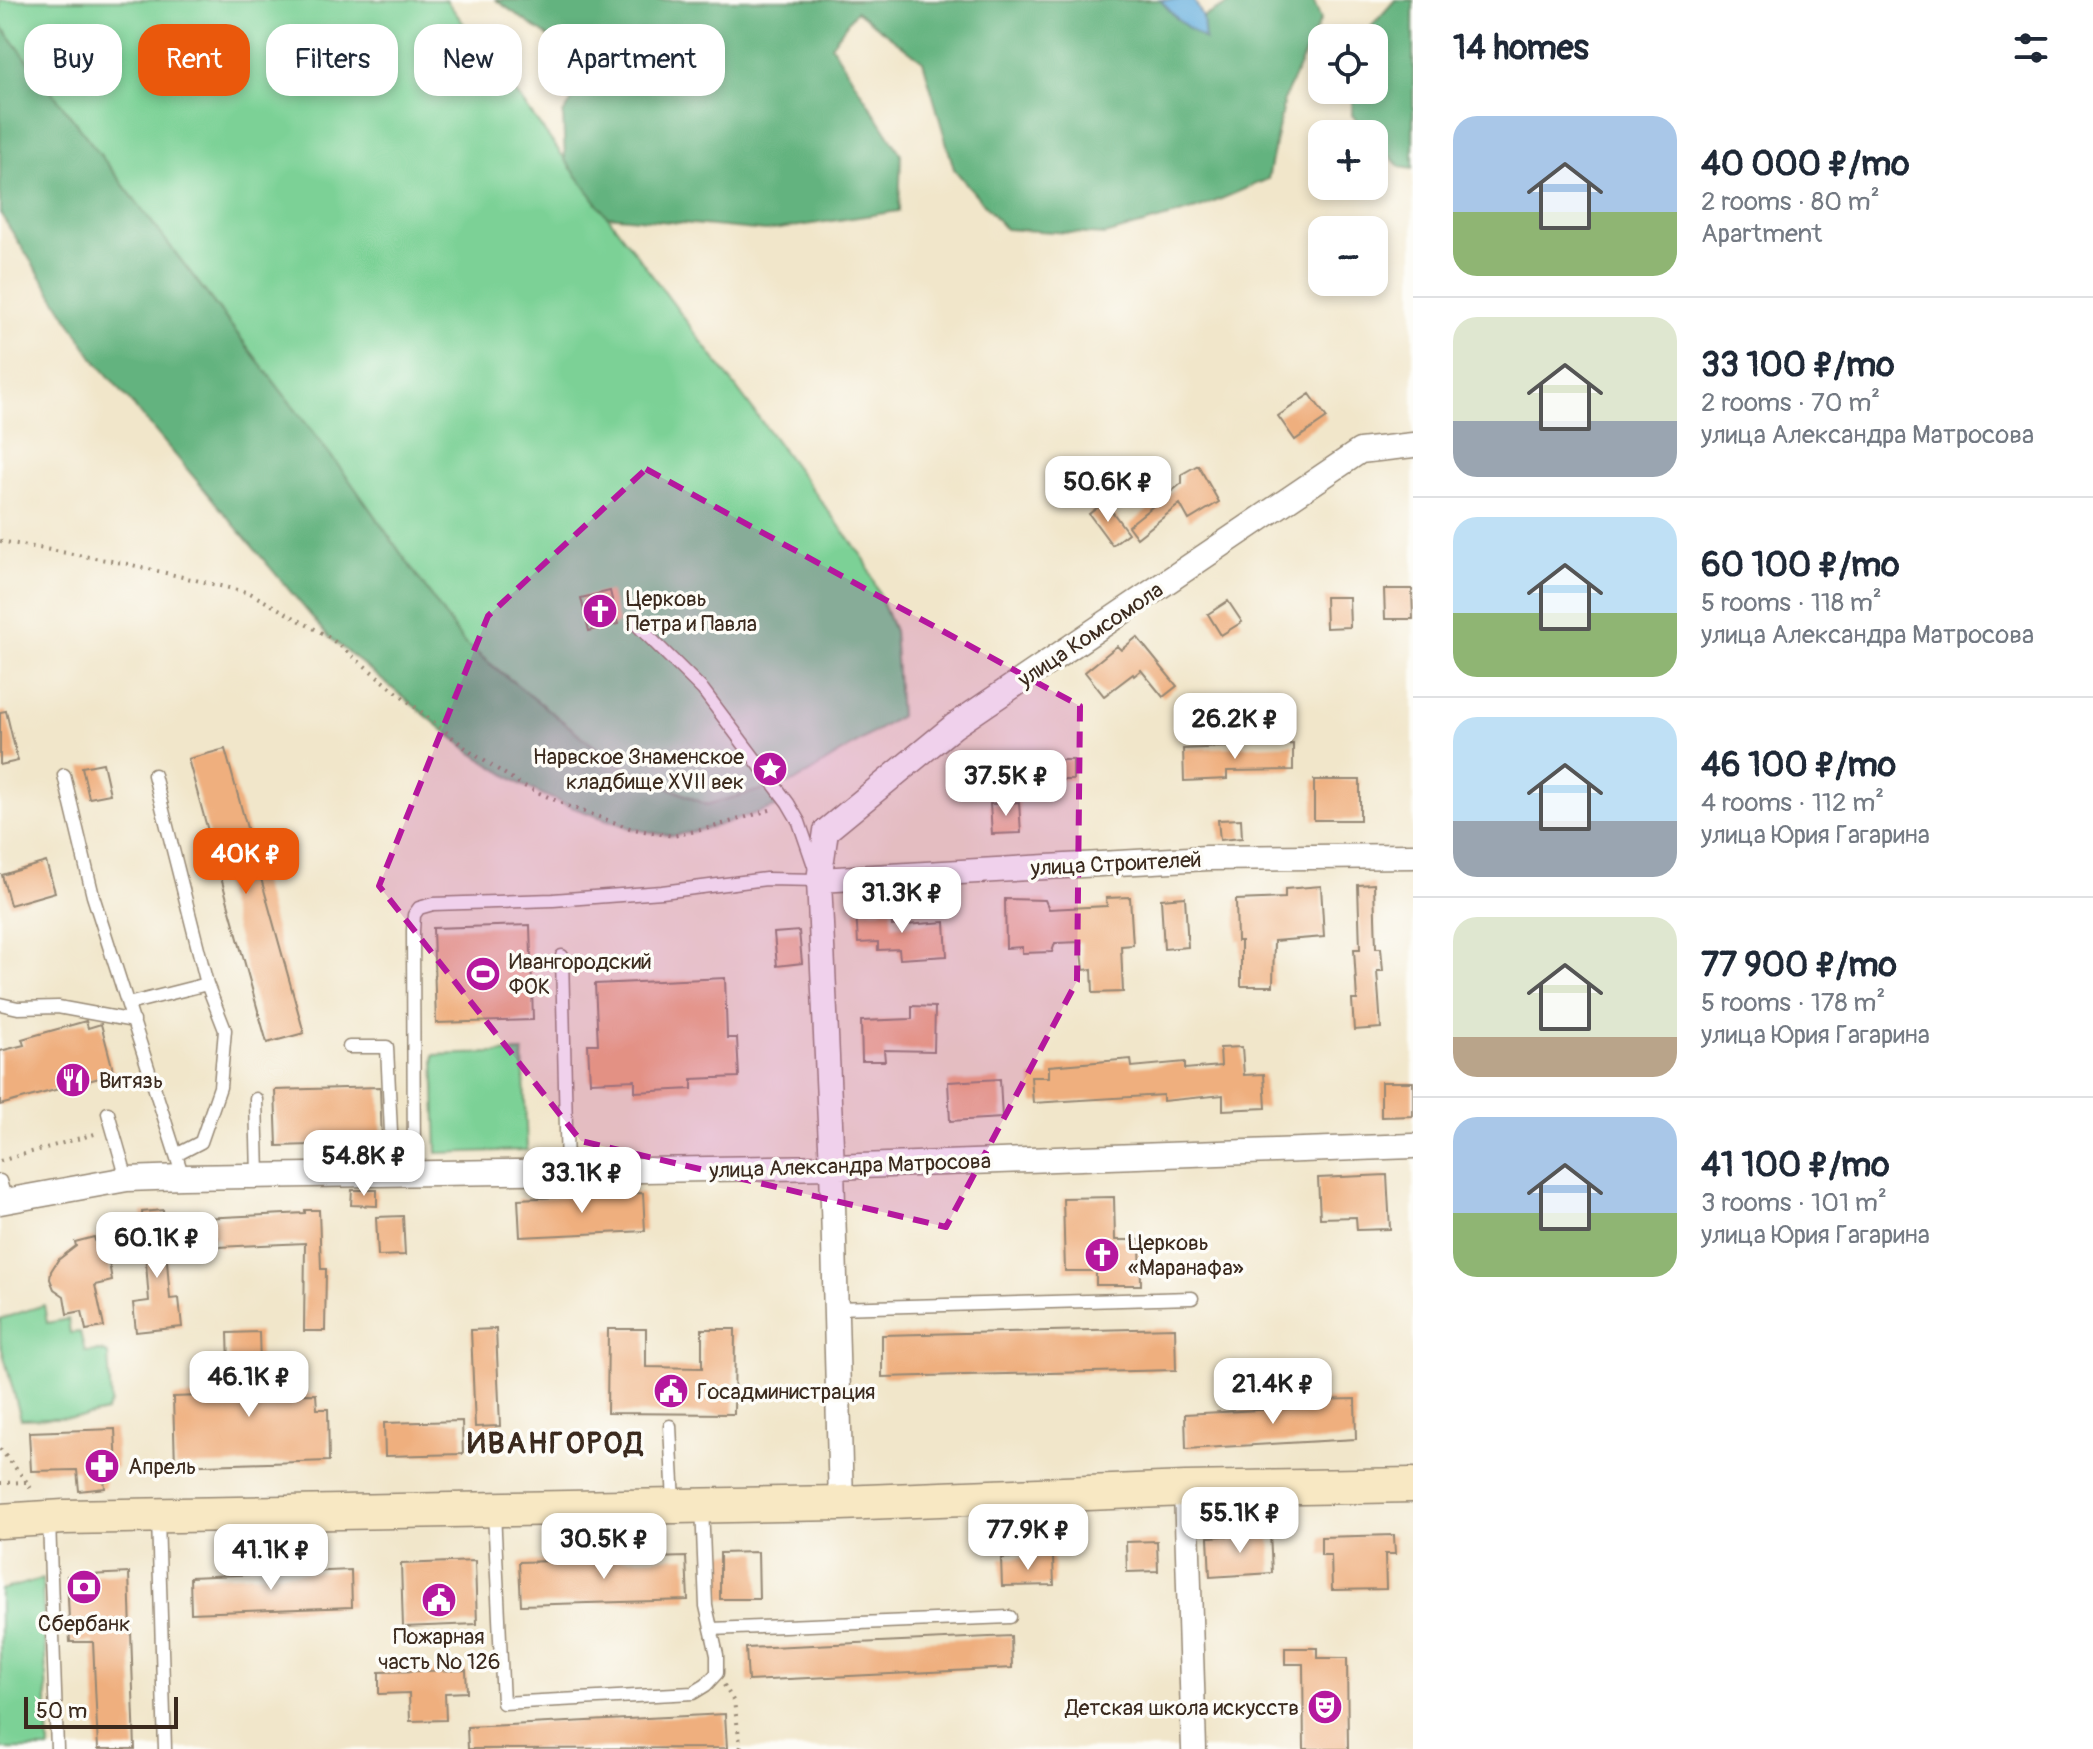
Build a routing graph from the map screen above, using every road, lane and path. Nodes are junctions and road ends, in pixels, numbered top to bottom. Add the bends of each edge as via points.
1 (1413, 445) edge
2 (0, 541) edge
3 (634, 622) dead end
4 (64, 775) dead end
5 (154, 775) dead end
6 (788, 803) junction
7 (1413, 856) edge
8 (819, 880) junction
9 (562, 956) dead end
10 (207, 984) junction
11 (0, 1004) edge
12 (128, 1004) junction
13 (134, 1021) junction
14 (349, 1047) dead end
15 (256, 1099) dead end
16 (108, 1113) dead end
17 (112, 1128) junction
18 (1413, 1146) edge
19 (0, 1161) edge
20 (180, 1166) junction
21 (832, 1167) junction
22 (567, 1172) junction
23 (403, 1175) junction
24 (258, 1176) junction
25 (127, 1179) junction
26 (2, 1195) edge
27 (1192, 1298) dead end
28 (836, 1308) junction
29 (670, 1426) dead end
30 (0, 1449) edge
31 (27, 1482) dead end
32 (1413, 1485) edge
33 (1186, 1489) junction
34 (841, 1503) junction
35 (688, 1505) junction
36 (494, 1509) junction
37 (158, 1515) junction
38 (49, 1518) junction
39 (0, 1521) edge
40 (1010, 1617) dead end
41 (711, 1629) junction
42 (717, 1673) junction
43 (57, 1749) edge
44 (165, 1749) edge
45 (741, 1749) edge
46 (1194, 1749) edge

1 - 8 street, улица Комсомола via 1360,451 954,726 826,831
2 - 6 path via 250,593 329,637 472,753 522,785 633,829 673,836
3 - 6 lane via 703,690
4 - 12 lane via 93,896
5 - 10 lane
6 - 8 lane
7 - 8 street, улица Строителей via 1207,858
8 - 21 street, улица Комсомола
8 - 23 lane via 766,879 662,892 419,908 413,931
9 - 22 lane
10 - 12 lane
10 - 20 lane via 225,1030 220,1087 201,1142
11 - 13 lane via 58,1007
12 - 13 lane
13 - 20 lane
14 - 23 lane via 387,1047
15 - 24 lane
16 - 17 lane
17 - 19 path
17 - 25 lane
18 - 21 street, улица Александра Матросова
20 - 24 street, улица Александра Матросова
20 - 25 street, улица Александра Матросова
21 - 22 street, улица Александра Матросова
21 - 28 street, улица Комсомола
22 - 23 street, улица Александра Матросова
23 - 24 street, улица Александра Матросова
25 - 26 street, улица Александра Матросова
27 - 28 lane
28 - 34 street, улица Комсомола
29 - 35 lane
30 - 31 path
32 - 33 street
33 - 34 street
33 - 46 street
34 - 35 street
35 - 36 street
35 - 41 lane
36 - 37 street
36 - 42 lane via 503,1703 693,1693
37 - 38 street
37 - 44 lane
38 - 39 street
38 - 43 lane
40 - 41 lane
41 - 42 lane
42 - 45 path via 734,1702

